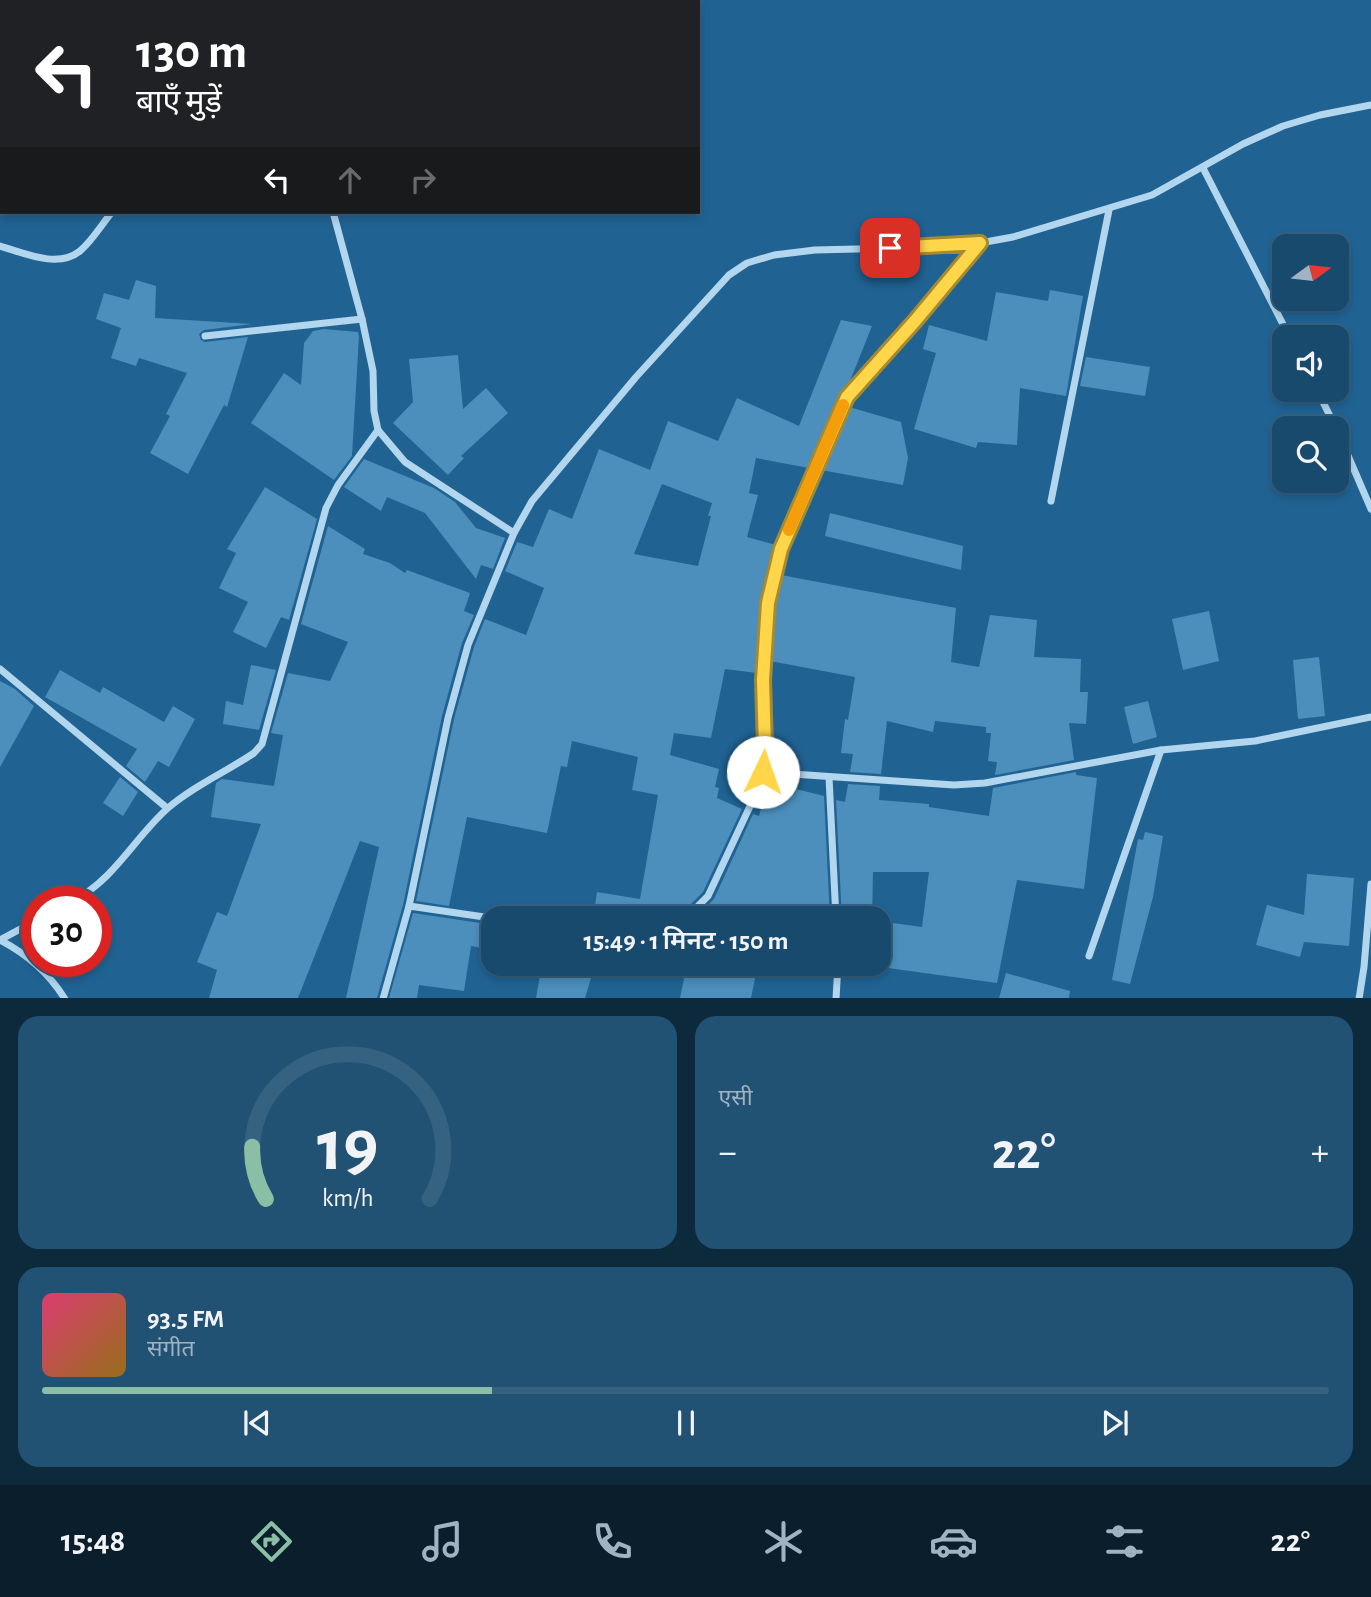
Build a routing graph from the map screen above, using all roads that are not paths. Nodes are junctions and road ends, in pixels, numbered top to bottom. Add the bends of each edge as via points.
1 (1371, 105) edge
2 (1203, 169) junction
3 (1109, 209) junction
4 (111, 214) edge
5 (334, 214) edge
6 (980, 243) junction
7 (0, 246) edge
8 (362, 319) junction
9 (1283, 325) edge
10 (205, 336) dead end
11 (1323, 402) edge
12 (378, 430) junction
13 (1051, 501) dead end
14 (1371, 509) edge
15 (514, 533) junction
16 (0, 669) edge
17 (1371, 718) edge
18 (1161, 750) junction
19 (763, 772) junction
20 (829, 778) junction
21 (167, 808) junction
22 (1371, 884) edge
23 (93, 886) edge
24 (409, 906) junction
25 (698, 906) edge
26 (835, 906) edge
27 (481, 917) edge
28 (21, 929) edge
29 (0, 940) edge
30 (1089, 956) dead end
31 (837, 976) edge
32 (64, 998) edge
33 (383, 998) edge
34 (836, 998) edge
35 (1359, 998) edge

1 - 2 street via 1283,126
2 - 3 street via 1152,195
2 - 9 street
3 - 6 street
3 - 13 street
4 - 7 street via 80,251 65,259 48,260
5 - 8 street
6 - 15 street via 816,250 774,255 737,269 636,377 532,501
6 - 19 street via 847,397 781,549 768,603
8 - 10 street
8 - 12 street via 373,370
11 - 14 street
12 - 15 street via 405,462
12 - 21 street via 326,509 262,744
15 - 24 street via 468,645
16 - 21 street
17 - 18 street via 1255,741
18 - 20 street via 985,783
18 - 30 street
19 - 20 street
19 - 25 street via 708,896
20 - 26 street
21 - 23 street via 114,870
22 - 35 street
24 - 27 street
24 - 33 street
28 - 29 street
29 - 32 street via 45,972
31 - 34 street

